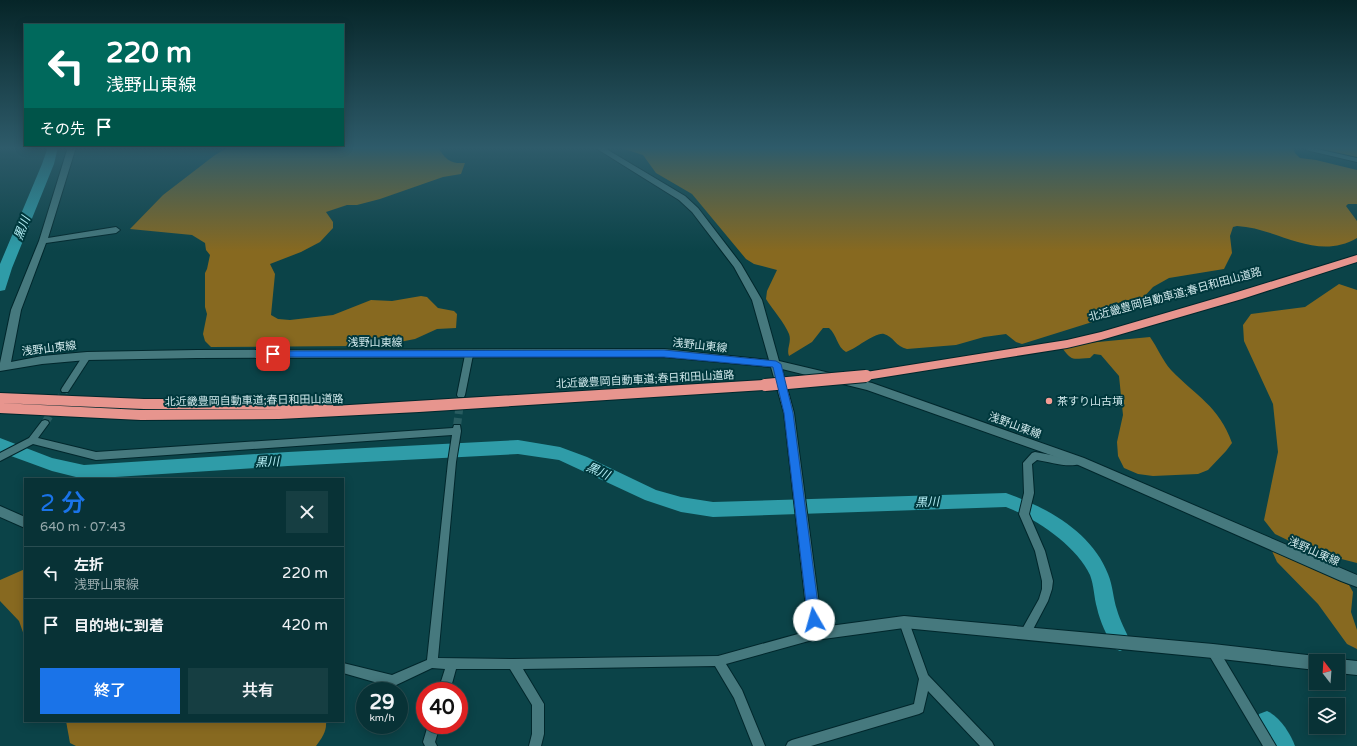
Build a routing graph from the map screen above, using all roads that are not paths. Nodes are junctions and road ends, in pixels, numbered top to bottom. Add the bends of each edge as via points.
1 (61, 182) edge
2 (657, 182) edge
3 (116, 230) dead end
4 (43, 241) junction
5 (1357, 251) edge
6 (1357, 254) edge
7 (1357, 258) edge
8 (1329, 262) junction
9 (469, 354) junction
10 (998, 355) junction
11 (87, 356) junction
12 (776, 364) junction
13 (3, 367) edge
14 (65, 390) tunnel mouth
15 (461, 395) tunnel mouth
16 (508, 400) junction
17 (1, 401) edge
18 (45, 423) tunnel mouth
19 (32, 440) junction
20 (0, 457) edge
21 (1080, 461) junction
22 (0, 511) edge
23 (24, 523) edge
24 (1357, 581) edge
25 (904, 622) junction
26 (1025, 633) junction
27 (816, 634) junction
28 (1213, 651) junction
29 (718, 661) junction
30 (1309, 662) edge
31 (432, 663) junction
32 (452, 663) junction
33 (513, 664) junction
34 (1345, 667) edge
35 (344, 668) edge
36 (1357, 668) edge
37 (924, 679) junction
38 (447, 682) edge
39 (431, 734) edge
40 (431, 746) edge
41 (535, 746) edge
42 (759, 746) edge
43 (792, 746) edge
44 (988, 746) edge
45 (1270, 746) edge

1 - 4 street
2 - 12 street via 677,194 695,210 738,266 757,300
3 - 4 street
4 - 13 street via 16,310
5 - 8 highway
6 - 8 highway, 北近畿豊岡自動車道;春日和田山道路
7 - 10 highway, 北近畿豊岡自動車道;春日和田山道路 via 1100,336 1068,344
8 - 10 highway, 北近畿豊岡自動車道;春日和田山道路 via 1234,292
9 - 11 street, 浅野山東線
9 - 12 street, 浅野山東線 via 664,353
9 - 15 street
10 - 16 highway, 北近畿豊岡自動車道;春日和田山道路, bridge via 866,376 765,385
11 - 13 street, 浅野山東線
11 - 14 street
12 - 21 street, 浅野山東線 via 868,386
12 - 27 street via 788,413
16 - 17 highway, 北近畿豊岡自動車道;春日和田山道路 via 203,405
16 - 17 highway, 北近畿豊岡自動車道;春日和田山道路 via 349,411 141,415 14,409
18 - 19 street
19 - 20 street
19 - 31 street via 96,456 457,428
21 - 24 street, 浅野山東線
21 - 26 street via 1035,456 1027,463 1030,493 1024,514 1039,546 1047,588
22 - 23 street
25 - 26 street
25 - 27 street
25 - 37 street
26 - 28 street
27 - 29 street
28 - 30 street
28 - 45 street
29 - 33 street
29 - 42 street via 738,694
31 - 32 street
31 - 35 street via 392,681
32 - 33 street
32 - 38 street
33 - 41 street via 538,704 538,734
34 - 36 street
37 - 43 street via 919,708
37 - 44 street
39 - 40 street via 429,742

